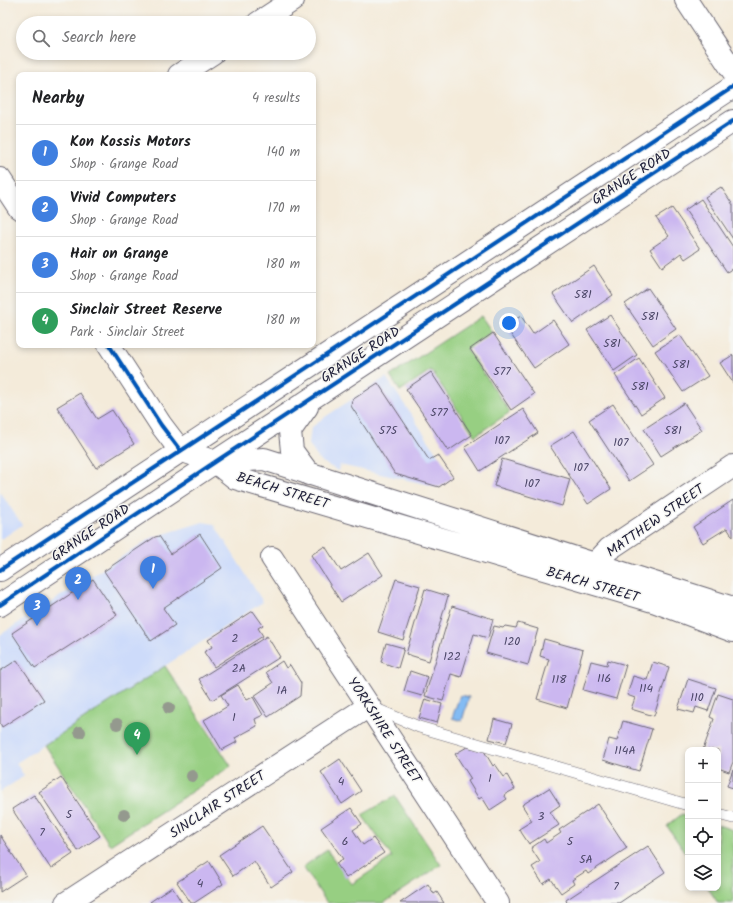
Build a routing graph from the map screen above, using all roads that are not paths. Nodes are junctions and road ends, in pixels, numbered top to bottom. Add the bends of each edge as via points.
1 (293, 0) edge
2 (686, 0) edge
3 (269, 16) edge
4 (202, 60) edge
5 (733, 71) edge
6 (184, 72) edge
7 (733, 87) edge
8 (733, 121) edge
9 (6, 186) edge
10 (16, 203) edge
11 (110, 348) edge
12 (313, 398) junction
13 (180, 450) junction
14 (215, 462) junction
15 (733, 466) edge
16 (310, 474) junction
17 (272, 558) dead end
18 (0, 570) edge
19 (592, 574) junction
20 (0, 605) edge
21 (733, 608) edge
22 (733, 631) edge
23 (369, 706) junction
24 (685, 804) edge
25 (721, 815) edge
26 (733, 818) edge
27 (66, 903) edge
28 (498, 903) edge

1 - 3 street
2 - 5 street
4 - 6 street
7 - 13 street, GRANGE ROAD
8 - 12 street, GRANGE ROAD
9 - 10 street
11 - 13 street
12 - 14 street, GRANGE ROAD
12 - 16 street via 290,431 292,451
13 - 14 street
13 - 18 street, GRANGE ROAD
14 - 16 street, BEACH STREET via 264,459
14 - 19 street, BEACH STREET via 235,478
14 - 20 street, GRANGE ROAD
15 - 19 street, MATTHEW STREET via 609,549
16 - 19 street, BEACH STREET
17 - 23 street, YORKSHIRE STREET
19 - 21 street, BEACH STREET
19 - 22 street, BEACH STREET
23 - 24 lane via 419,727
23 - 27 street, SINCLAIR STREET
23 - 28 street, YORKSHIRE STREET
25 - 26 lane

